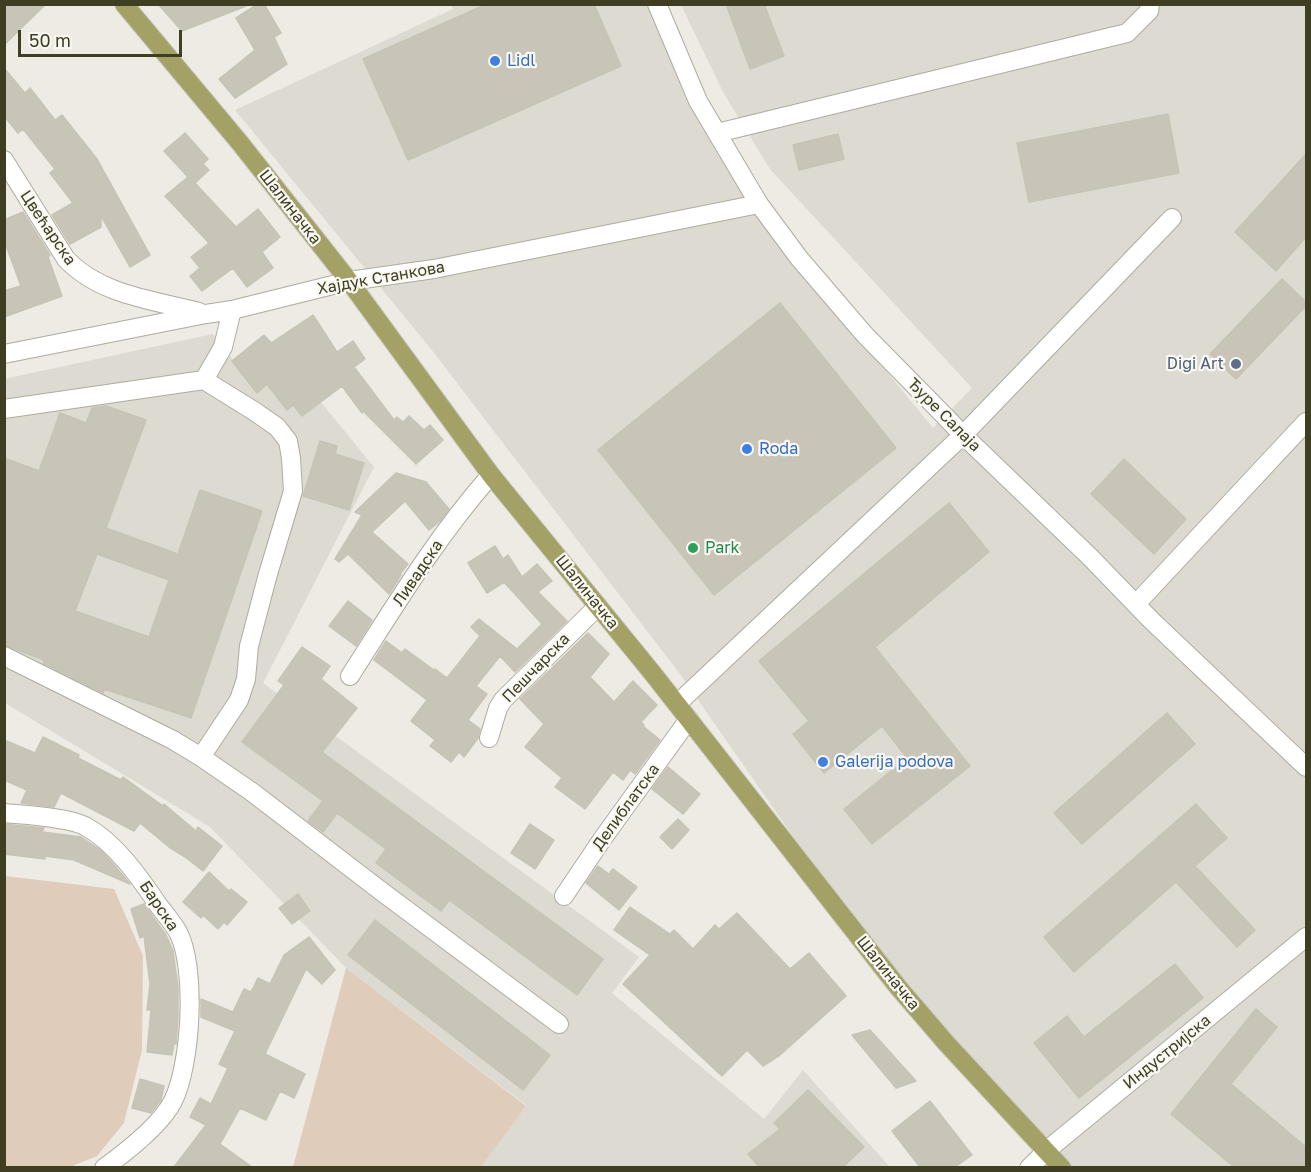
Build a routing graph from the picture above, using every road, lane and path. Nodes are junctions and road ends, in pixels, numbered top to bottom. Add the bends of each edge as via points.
1 (124, 4) edge
2 (657, 4) edge
3 (1150, 4) edge
4 (717, 133) junction
5 (4, 160) edge
6 (759, 204) junction
7 (1172, 218) dead end
8 (350, 281) junction
9 (232, 310) junction
10 (206, 314) junction
11 (4, 354) edge
12 (204, 380) junction
13 (4, 409) edge
14 (1306, 422) edge
15 (963, 435) junction
16 (491, 475) junction
17 (1136, 604) junction
18 (598, 606) junction
19 (4, 656) edge
20 (350, 675) dead end
21 (677, 704) junction
22 (689, 719) junction
23 (489, 738) dead end
24 (201, 757) junction
25 (1306, 767) edge
26 (4, 813) edge
27 (564, 896) dead end
28 (1306, 937) edge
29 (559, 1024) dead end
30 (1046, 1151) junction
31 (104, 1167) edge
32 (1029, 1167) edge
33 (1062, 1167) edge

1 - 8 main road, Шалиначка
2 - 4 street, Ђуре Салаја via 698,101
3 - 4 street via 1149,11 1127,33
4 - 6 street, Ђуре Салаја
5 - 10 street, Цвећарска via 76,270 125,294
6 - 8 street, Хајдук Станкова via 434,269
6 - 15 street, Ђуре Салаја via 797,257 865,335
7 - 15 street
8 - 9 street, Хајдук Станкова
8 - 16 main road, Шалиначка
9 - 10 street, Хајдук Станкова
9 - 12 street via 223,346
10 - 11 street, Хајдук Станкова
12 - 13 street
12 - 24 street via 277,427 288,441 293,491 249,646 246,679 239,700
14 - 17 street
15 - 17 street, Ђуре Салаја
15 - 21 street
16 - 18 main road, Шалиначка
16 - 20 street, Ливадска via 421,566
17 - 25 street, Ђуре Салаја
18 - 21 main road, Шалиначка
18 - 23 street, Пешчарска via 503,700
19 - 24 street
21 - 22 main road, Шалиначка
22 - 27 street, Делиблатска
22 - 30 main road, Шалиначка via 898,987
24 - 29 street
26 - 31 street, Барска via 84,825 99,836 120,854 172,923 186,960 189,1012 182,1070 172,1103 157,1123
28 - 30 street, Индустријска
30 - 32 street, Индустријска
30 - 33 main road, Шалиначка

